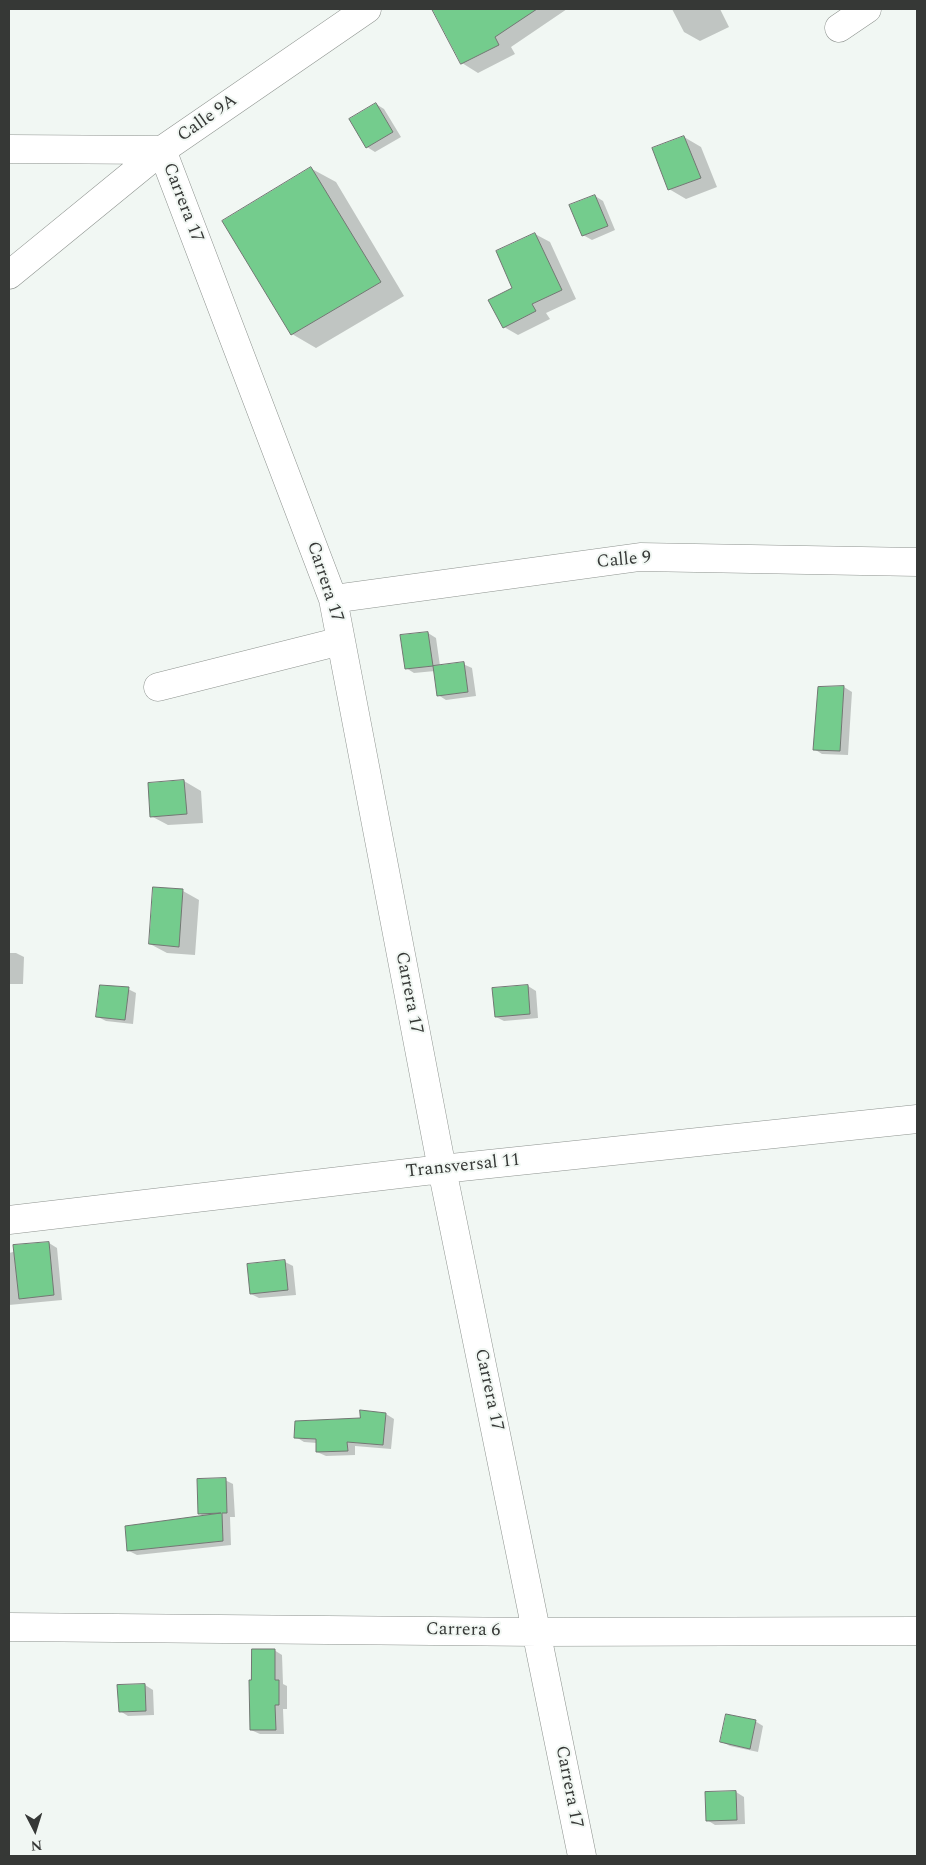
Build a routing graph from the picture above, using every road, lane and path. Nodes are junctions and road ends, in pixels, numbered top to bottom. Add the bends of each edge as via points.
1 (367, 9) edge
2 (867, 9) edge
3 (838, 28) dead end
4 (9, 149) edge
5 (162, 150) junction
6 (9, 276) edge
7 (917, 562) edge
8 (333, 599) junction
9 (341, 641) junction
10 (158, 687) dead end
11 (917, 1119) edge
12 (442, 1169) junction
13 (9, 1220) edge
14 (9, 1627) edge
15 (917, 1630) edge
16 (538, 1632) junction
17 (582, 1856) edge

1 - 5 street, Calle 9A
2 - 3 street
4 - 5 street
5 - 6 street, Calle 9A
5 - 8 street, Carrera 17
7 - 8 street, Calle 9 via 640,557
8 - 9 street, Carrera 17
9 - 10 street
9 - 12 street, Carrera 17
11 - 12 street, Transversal 11
12 - 13 street, Transversal 11
12 - 16 street, Carrera 17
14 - 16 street, Carrera 6
15 - 16 street, Carrera 6
16 - 17 street, Carrera 17

